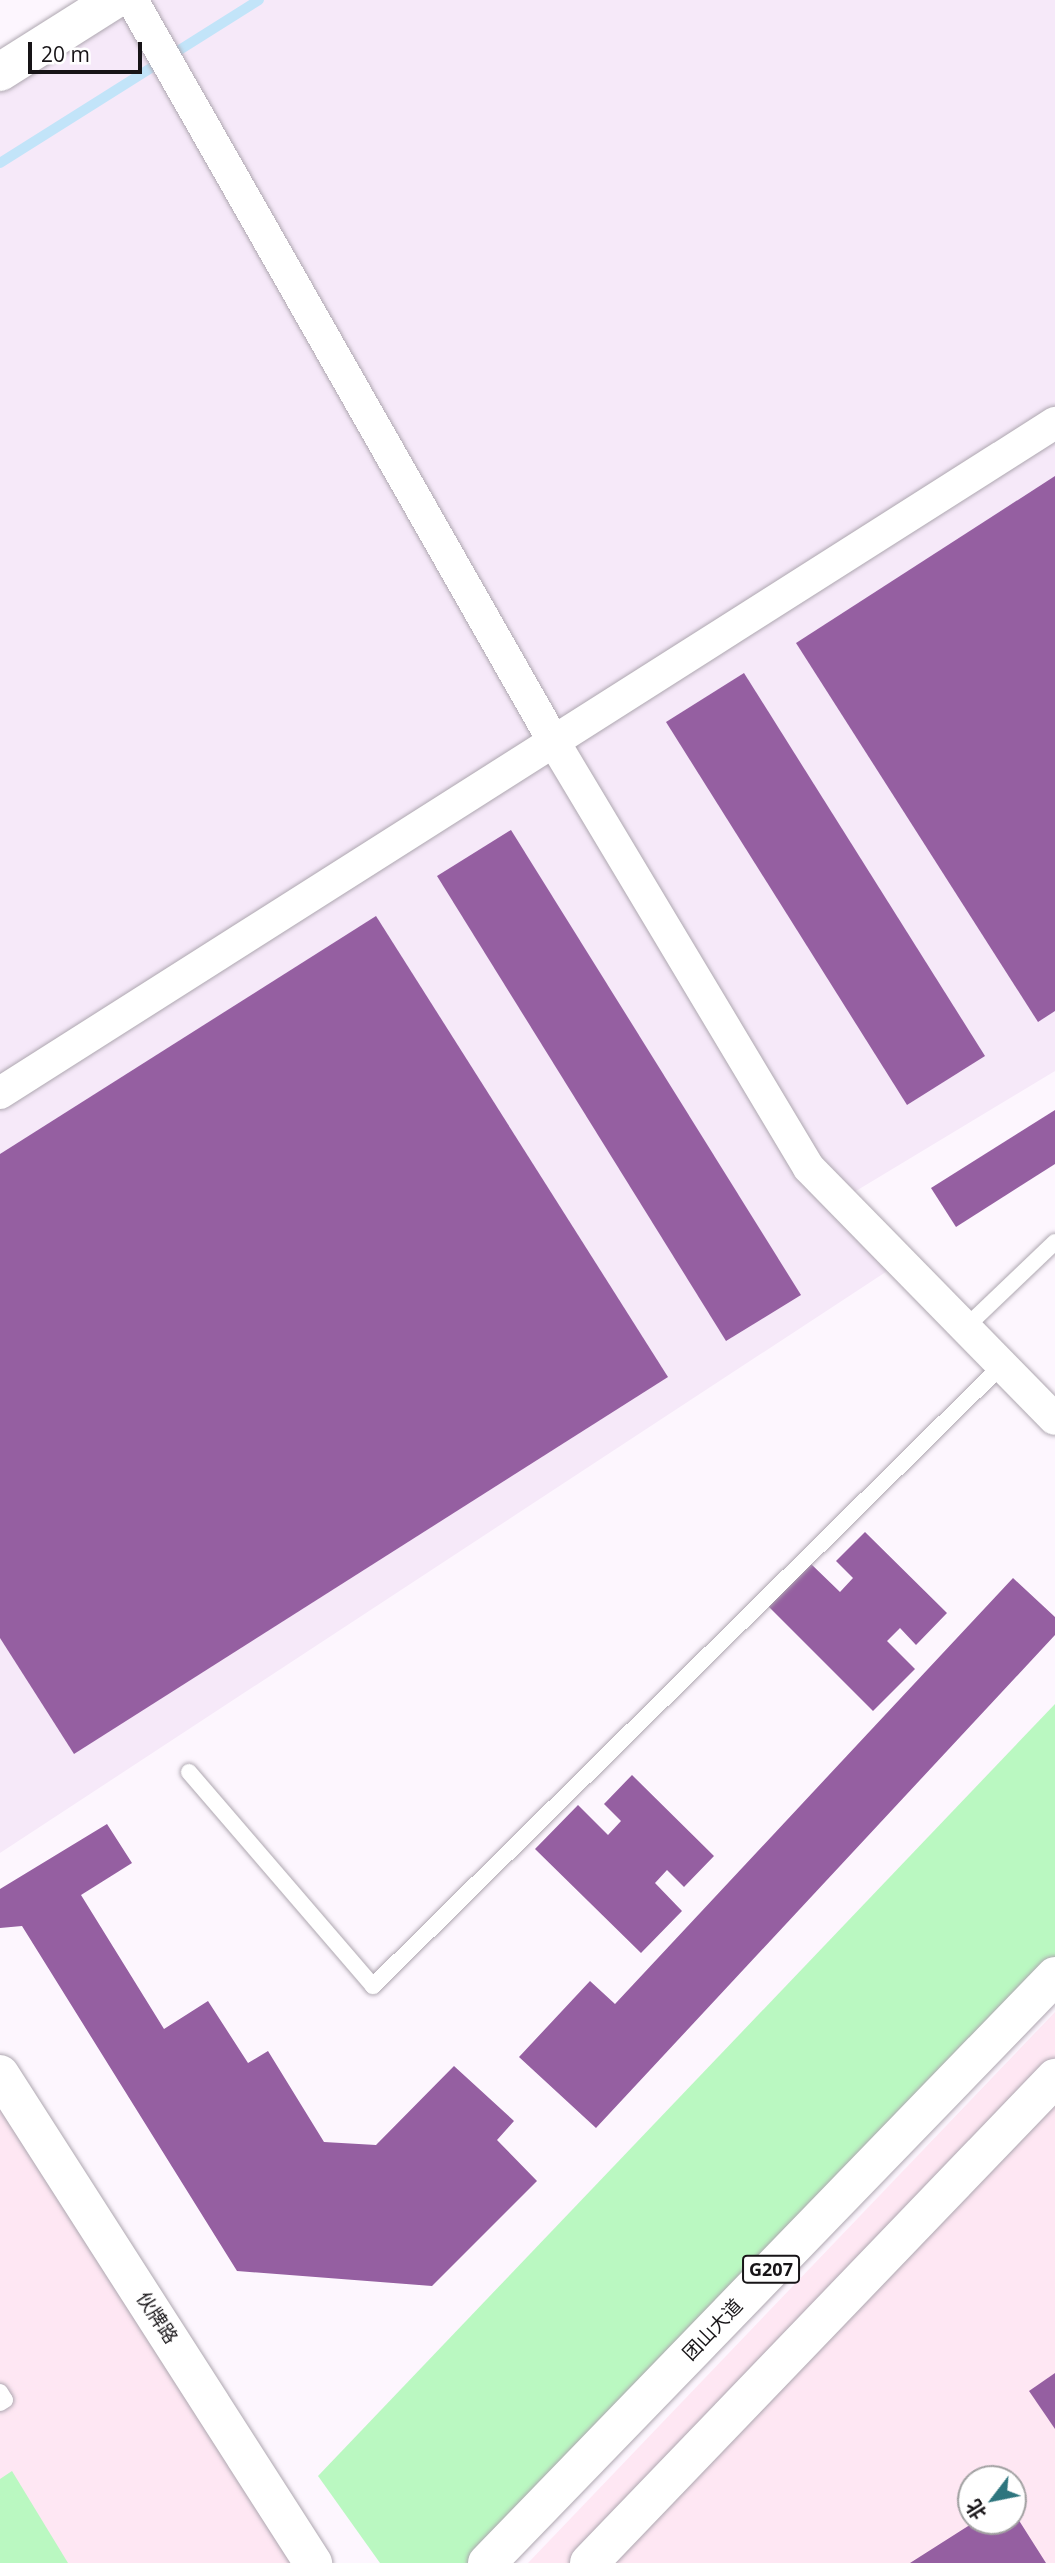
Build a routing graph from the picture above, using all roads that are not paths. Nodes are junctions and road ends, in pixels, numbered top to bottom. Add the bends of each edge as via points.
1 (114, 0) edge
2 (132, 0) edge
3 (0, 72) edge
4 (1055, 423) edge
5 (554, 742) junction
6 (0, 1093) edge
7 (1055, 1242) edge
8 (966, 1328) junction
9 (1002, 1365) junction
10 (1055, 1419) edge
11 (189, 1772) dead end
12 (1055, 1976) edge
13 (0, 2074) edge
14 (1055, 2078) edge
15 (0, 2392) edge
16 (0, 2403) edge
17 (313, 2563) edge
18 (487, 2563) edge
19 (589, 2563) edge

1 - 3 main road
2 - 5 street
4 - 5 street
5 - 6 street
5 - 8 street via 809,1168
7 - 8 lane
8 - 9 street
9 - 10 street
9 - 11 lane via 373,1986
12 - 18 main road, 团山大道 / G207
13 - 17 main road, 伙牌路
14 - 19 main road
15 - 16 lane via 5,2400

